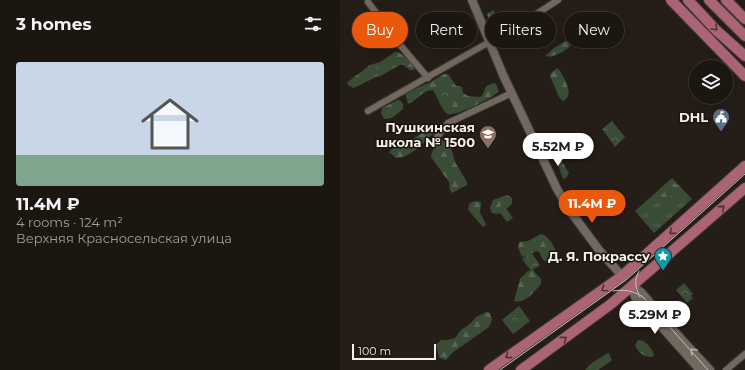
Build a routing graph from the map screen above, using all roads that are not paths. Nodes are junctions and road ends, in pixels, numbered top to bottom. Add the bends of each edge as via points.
1 (472, 0) edge
2 (558, 0) edge
3 (671, 0) edge
4 (688, 0) edge
5 (709, 0) edge
6 (726, 0) edge
7 (368, 2) dead end
8 (540, 12) edge
9 (745, 19) edge
10 (485, 33) edge
11 (745, 36) edge
12 (485, 45) edge
13 (491, 48) edge
14 (745, 56) edge
15 (745, 76) edge
16 (428, 78) junction
17 (512, 93) junction
18 (368, 110) dead end
19 (437, 136) dead end
20 (745, 166) edge
21 (745, 188) edge
22 (622, 276) junction
23 (632, 287) junction
24 (745, 354) edge
25 (489, 370) edge
26 (521, 370) edge
27 (700, 370) edge
28 (710, 370) edge
29 (726, 370) edge

1 - 10 street
2 - 8 street
3 - 15 main road
4 -> 14 main road
5 - 11 main road
6 - 9 main road
7 - 16 street
12 - 16 street
13 - 17 street
16 - 18 street
17 - 19 street via 448,123
17 - 22 street via 563,199 602,255
20 -> 22 main road
23 -> 21 main road
22 - 23 main road
22 -> 25 main road
26 -> 23 main road
23 - 27 street via 635,297
28 -> 23 street via 641,292
24 - 29 street

